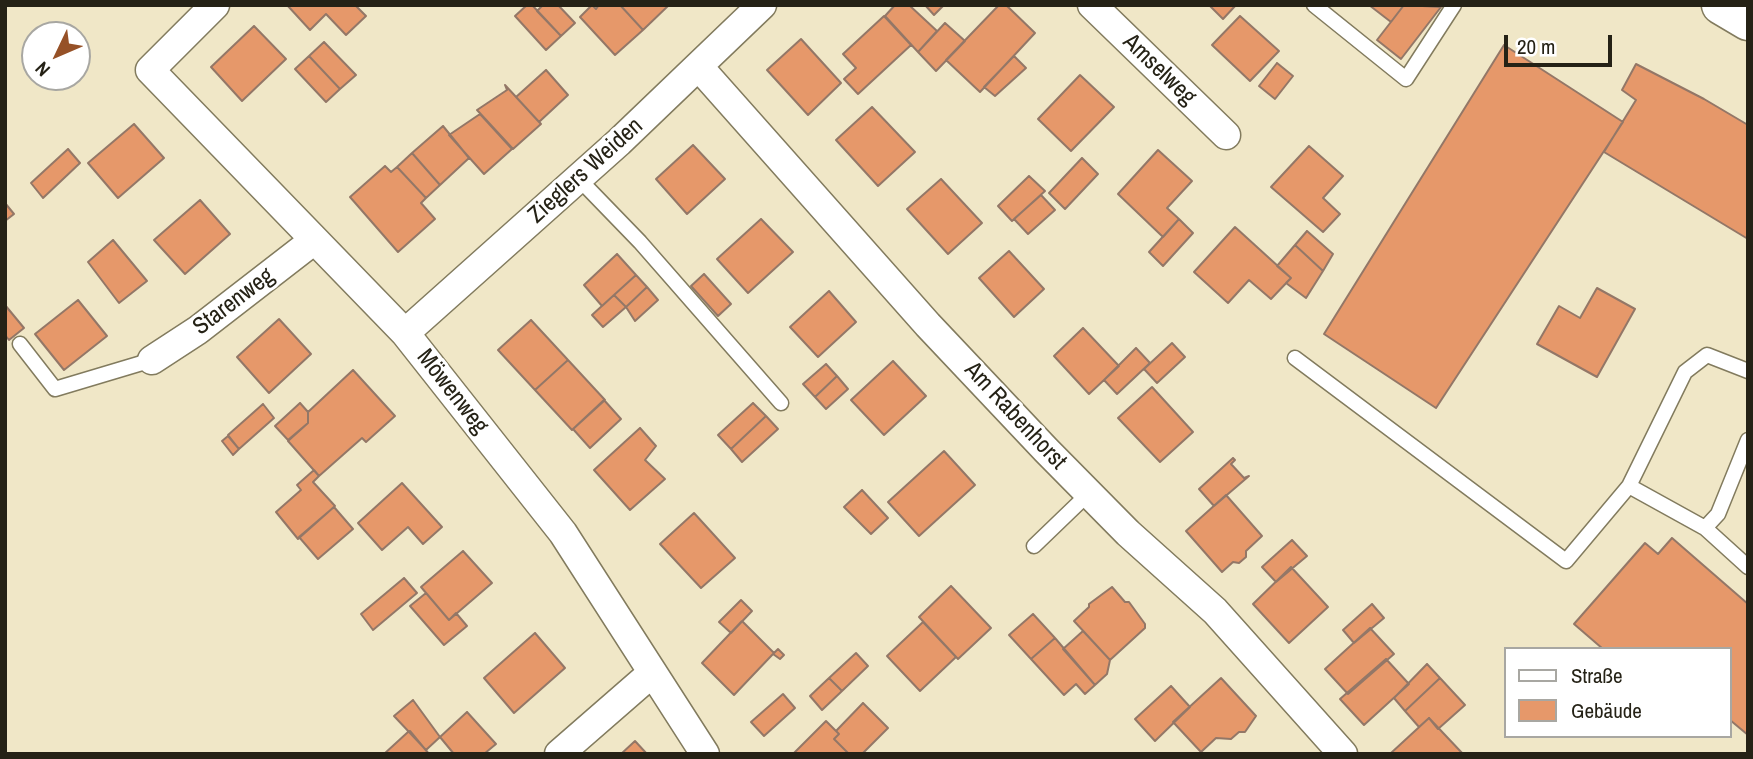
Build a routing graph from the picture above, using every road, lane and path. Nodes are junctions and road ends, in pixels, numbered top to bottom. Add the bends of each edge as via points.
1 (215, 5) edge
2 (762, 5) edge
3 (1092, 5) edge
4 (1314, 5) edge
5 (1454, 5) edge
6 (1721, 5) edge
7 (1748, 21) edge
8 (699, 67) junction
9 (1226, 135) dead end
10 (578, 178) junction
11 (313, 240) junction
12 (405, 333) junction
13 (20, 344) dead end
14 (1296, 358) dead end
15 (152, 360) joint
16 (1748, 371) edge
17 (781, 403) dead end
18 (1748, 440) edge
19 (1629, 486) junction
20 (1088, 494) junction
21 (1705, 528) junction
22 (1034, 546) dead end
23 (1748, 567) edge
24 (652, 673) junction
25 (559, 754) edge
26 (705, 754) edge
27 (1343, 754) edge

1 - 11 street, Möwenweg via 150,70
2 - 8 street, Zieglers Weiden
3 - 9 street, Amselweg
4 - 5 lane via 1406,79
6 - 7 main road
8 - 10 street, Zieglers Weiden
8 - 20 street, Am Rabenhorst via 928,324
10 - 12 street, Zieglers Weiden
10 - 17 lane
11 - 12 street, Möwenweg
11 - 15 street, Starenweg
12 - 24 street, Möwenweg via 563,533
13 - 15 lane via 55,389
14 - 19 lane via 1566,561
16 - 19 lane via 1707,355 1685,372
18 - 21 lane via 1718,514
19 - 21 lane
20 - 22 lane
20 - 27 street, Am Rabenhorst via 1214,611
21 - 23 lane
24 - 25 street
24 - 26 street, Möwenweg

